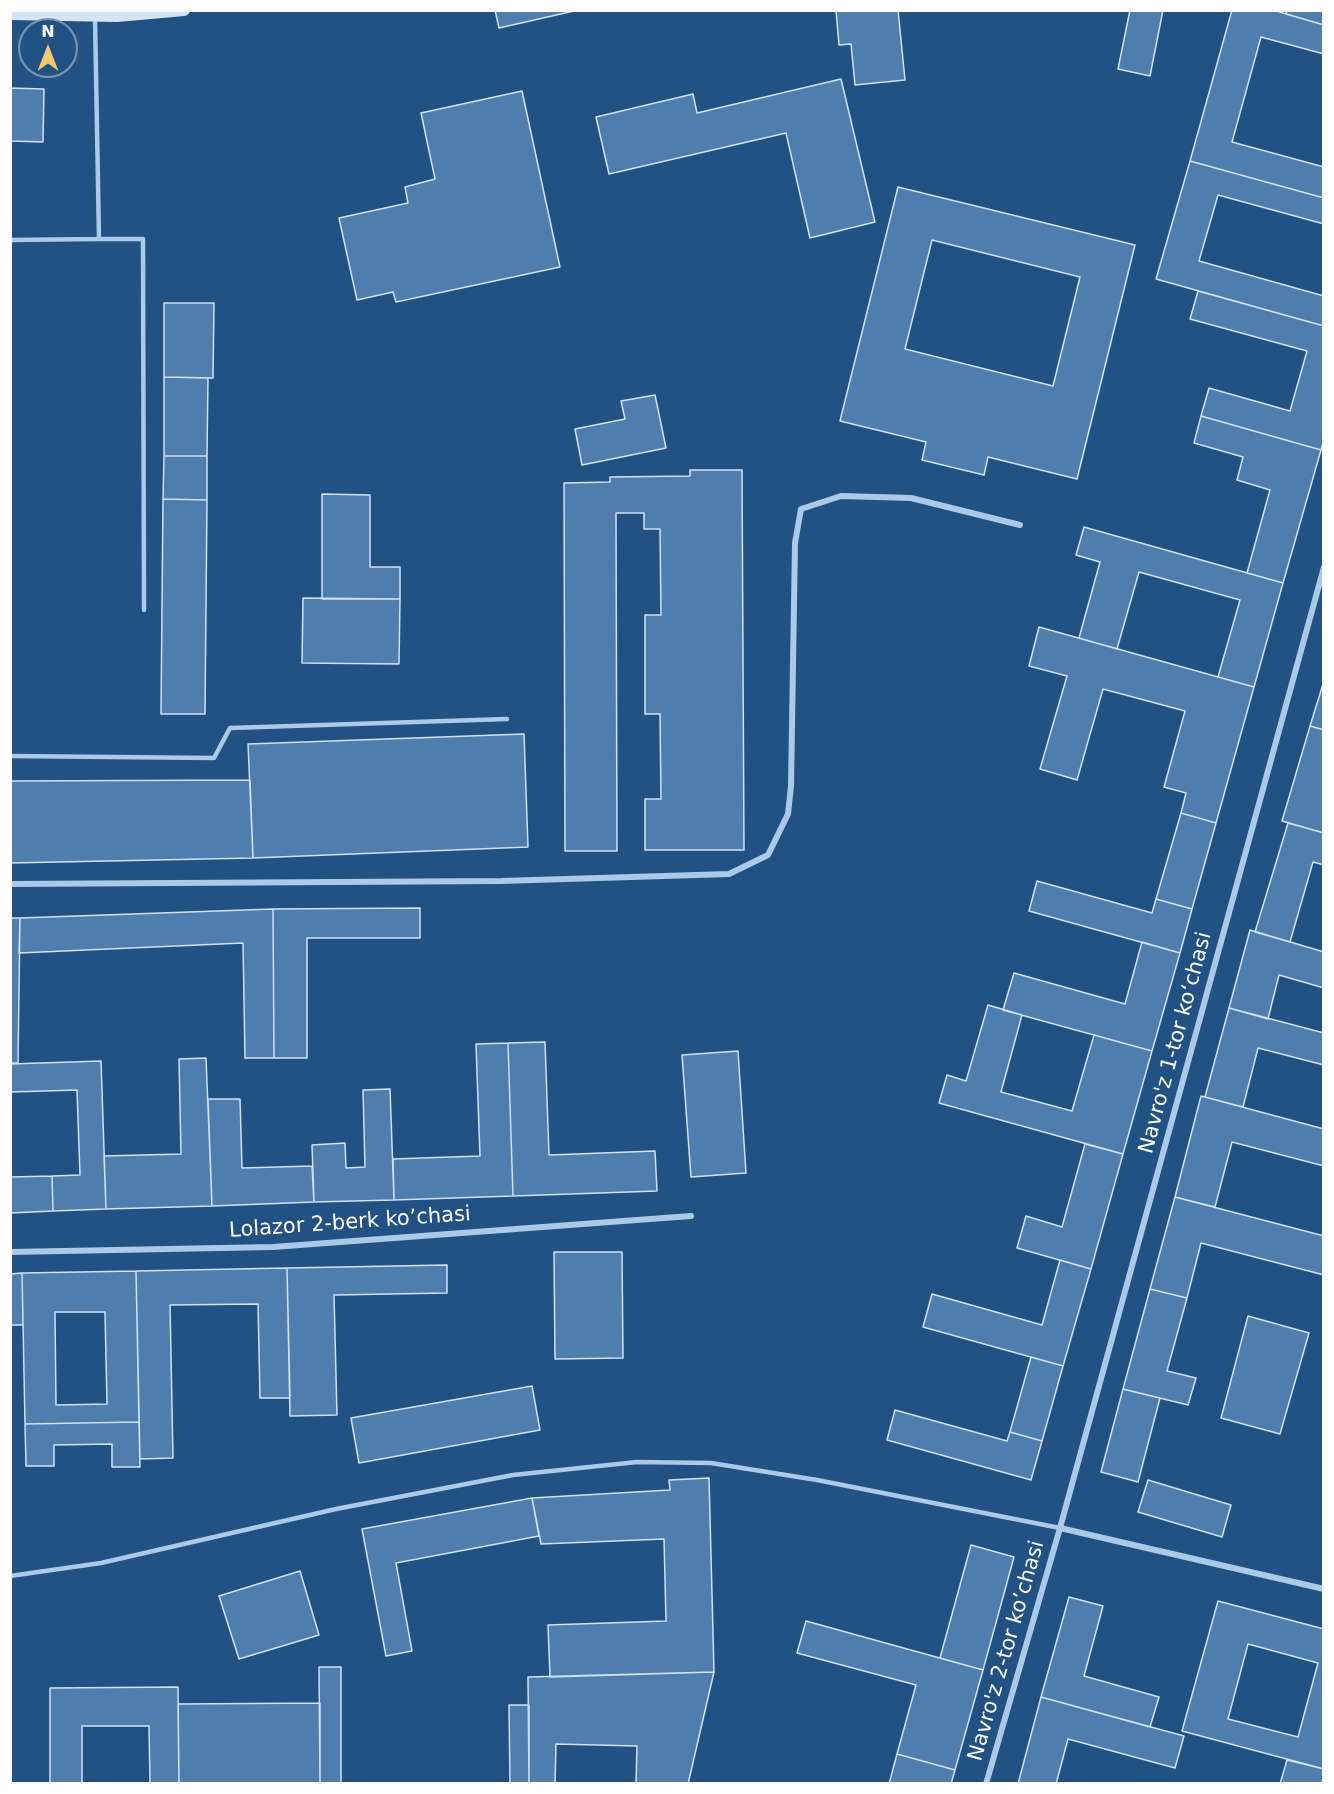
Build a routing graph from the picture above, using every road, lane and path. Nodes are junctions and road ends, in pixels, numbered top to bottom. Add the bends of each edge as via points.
1 (184, 10) edge
2 (10, 14) edge
3 (95, 15) junction
4 (99, 239) junction
5 (10, 240) edge
6 (1020, 525) dead end
7 (1323, 567) edge
8 (144, 610) dead end
9 (507, 719) dead end
10 (10, 756) edge
11 (10, 884) edge
12 (691, 1216) dead end
13 (10, 1252) edge
14 (1060, 1528) junction
15 (10, 1576) edge
16 (1323, 1589) edge
17 (986, 1784) edge

1 - 3 main road
2 - 3 main road
3 - 4 lane
4 - 5 lane
4 - 8 lane via 143,239
6 - 11 street via 911,498 841,496 801,509 795,543 788,814 768,855 729,874 501,881
7 - 14 street
9 - 10 lane via 230,728 214,758
12 - 13 street, Lolazor 2-berk koʼchasi via 273,1247
14 - 15 lane via 711,1463 637,1462 513,1475 336,1509 101,1563
14 - 16 street
14 - 17 street

